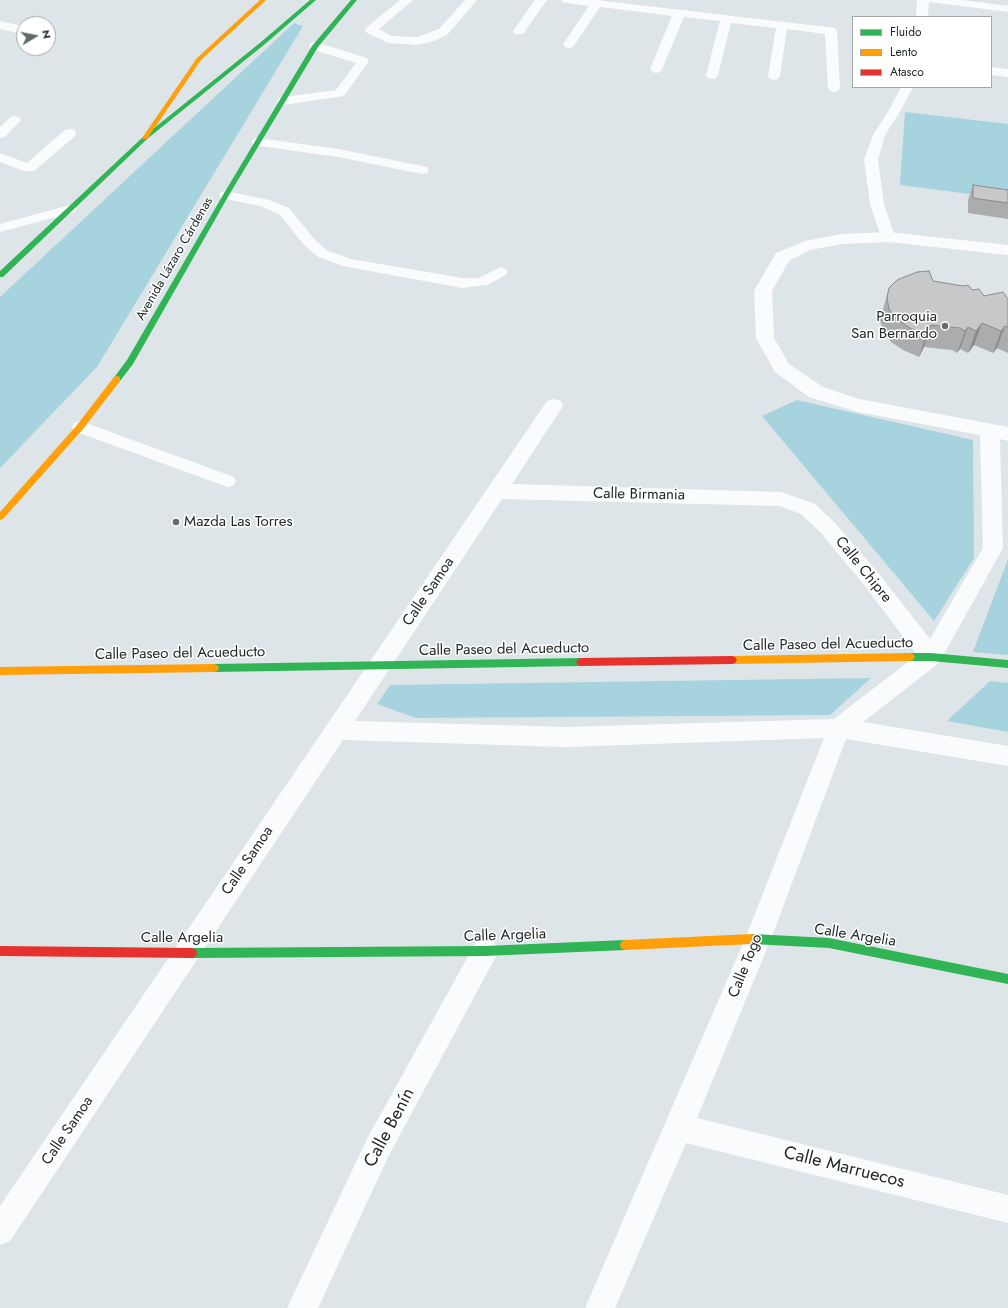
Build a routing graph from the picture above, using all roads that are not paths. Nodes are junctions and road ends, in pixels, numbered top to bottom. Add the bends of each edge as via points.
1 (262, 0) edge
2 (313, 0) edge
3 (354, 0) edge
4 (407, 0) edge
5 (471, 0) edge
6 (541, 0) edge
7 (566, 0) edge
8 (923, 0) edge
9 (933, 0) edge
10 (596, 4) junction
11 (1008, 9) edge
12 (679, 14) junction
13 (922, 16) edge
14 (726, 19) junction
15 (0, 25) edge
16 (782, 26) junction
17 (16, 29) edge
18 (519, 31) dead end
19 (569, 44) dead end
20 (315, 46) junction
21 (656, 69) dead end
22 (992, 71) edge
23 (1008, 73) edge
24 (712, 75) dead end
25 (774, 76) dead end
26 (834, 88) dead end
27 (906, 88) edge
28 (283, 100) junction
29 (15, 120) dead end
30 (70, 133) dead end
31 (0, 134) edge
32 (144, 138) junction
33 (258, 142) junction
34 (0, 157) edge
35 (422, 170) dead end
36 (226, 195) junction
37 (70, 209) junction
38 (0, 228) edge
39 (888, 237) junction
40 (1008, 250) edge
41 (501, 272) dead end
42 (0, 275) edge
43 (554, 406) dead end
44 (80, 427) junction
45 (999, 433) edge
46 (228, 481) dead end
47 (496, 491) junction
48 (781, 499) joint
49 (0, 517) edge
50 (931, 657) junction
51 (1008, 664) edge
52 (380, 666) junction
53 (0, 670) edge
54 (839, 728) junction
55 (336, 730) junction
56 (1008, 756) edge
57 (758, 939) junction
58 (0, 951) edge
59 (485, 951) junction
60 (187, 953) junction
61 (1008, 979) edge
62 (679, 1127) junction
63 (1008, 1209) edge
64 (0, 1231) edge
65 (302, 1308) edge
66 (600, 1308) edge

1 - 32 main road via 199,59
2 - 32 main road via 264,43
3 - 20 main road, Avenida Lázaro Cárdenas
4 - 5 lane via 371,30 388,39 430,38 442,32
6 - 18 lane
7 - 10 lane
8 - 13 lane
9 - 11 lane
10 - 12 lane
10 - 19 lane
12 - 14 lane
12 - 21 lane
14 - 16 lane
14 - 24 lane
15 - 17 street
16 - 25 lane
16 - 26 lane via 831,31
20 - 28 main road, Avenida Lázaro Cárdenas
20 - 28 lane via 363,61 340,92
22 - 23 lane
27 - 39 lane via 879,135 871,160 877,204
28 - 33 main road, Avenida Lázaro Cárdenas
29 - 31 lane
30 - 34 lane via 29,168
32 - 37 main road
33 - 35 lane via 338,153
33 - 36 main road, Avenida Lázaro Cárdenas
36 - 41 lane via 264,203 284,211 309,242 323,254 348,263 462,283 482,282
36 - 44 main road, Avenida Lázaro Cárdenas via 130,362
37 - 38 lane
37 - 42 main road
39 - 40 street
39 - 45 street via 842,239 805,246 782,257 763,291 765,338 782,368 816,392 858,405
43 - 47 street, Calle Samoa
44 - 46 lane
44 - 49 main road, Avenida Lázaro Cárdenas
45 - 50 street via 993,548
47 - 48 street, Calle Birmania
47 - 52 street, Calle Samoa
48 - 50 street, Calle Chipre via 808,509 828,528
50 - 51 main road, Calle Paseo del Acueducto
50 - 52 main road, Calle Paseo del Acueducto
50 - 54 street
52 - 53 main road, Calle Paseo del Acueducto
52 - 55 street, Calle Samoa
54 - 55 street via 566,737
54 - 56 street
54 - 57 street, Calle Togo
55 - 60 street, Calle Samoa
57 - 59 main road, Calle Argelia
57 - 61 main road, Calle Argelia via 829,943
57 - 62 street, Calle Togo
58 - 60 main road, Calle Argelia
59 - 60 main road, Calle Argelia
59 - 65 street, Calle Benín via 378,1147
60 - 64 street, Calle Samoa
62 - 63 street, Calle Marruecos
62 - 66 street, Calle Togo

